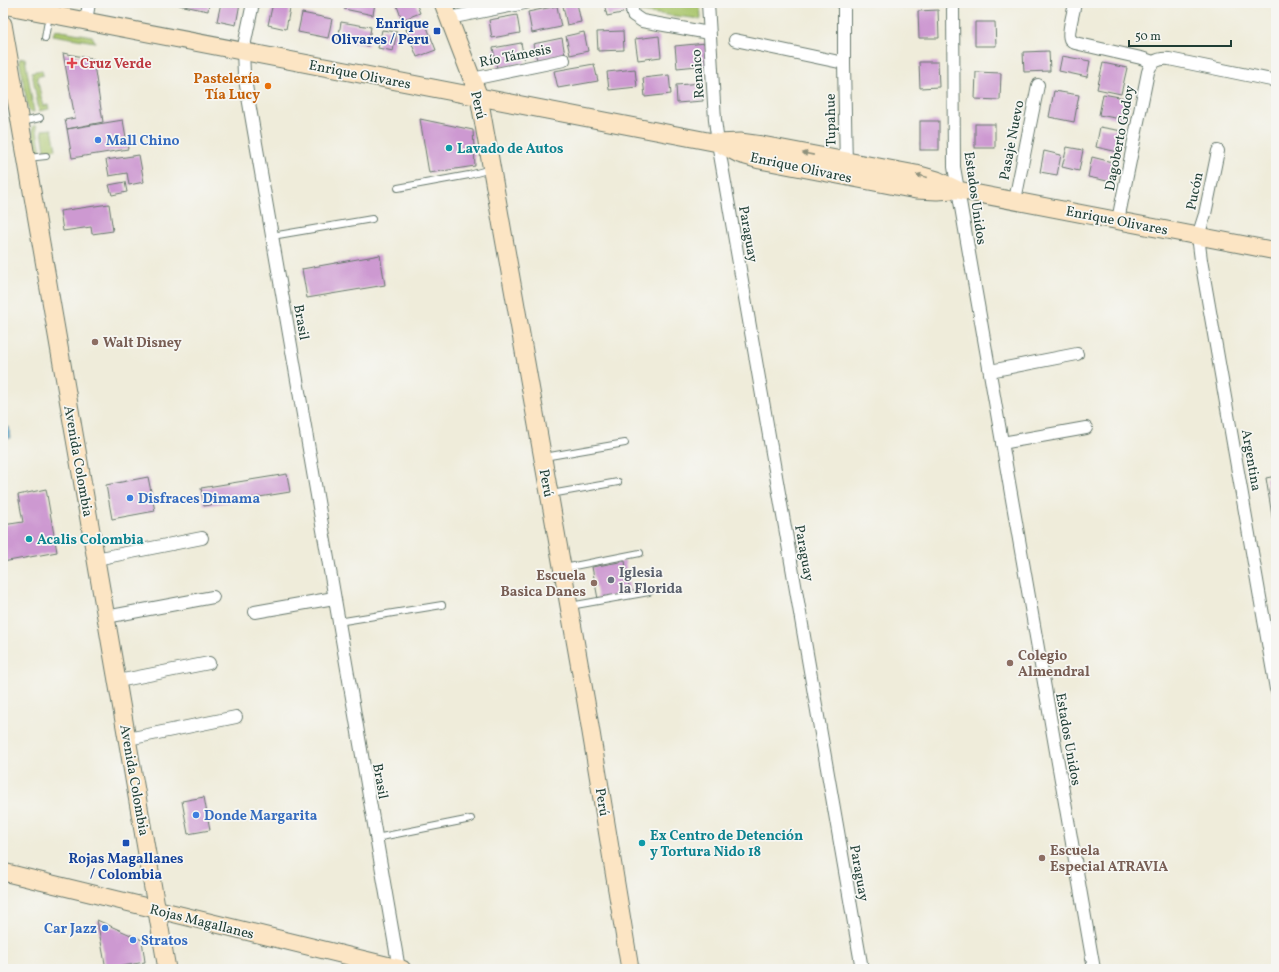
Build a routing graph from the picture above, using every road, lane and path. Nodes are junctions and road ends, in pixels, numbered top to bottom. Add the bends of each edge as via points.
1 (89, 3) edge
2 (253, 3) edge
3 (525, 3) edge
4 (631, 3) edge
5 (708, 3) edge
6 (844, 3) edge
7 (953, 3) edge
8 (1075, 3) edge
9 (3, 5) edge
10 (447, 8) edge
11 (50, 14) junction
12 (86, 20) junction
13 (3, 24) edge
14 (709, 33) junction
15 (45, 38) dead end
16 (735, 40) dead end
17 (243, 51) junction
18 (564, 60) dead end
19 (1154, 62) junction
20 (844, 63) junction
21 (472, 79) junction
22 (1276, 81) edge
23 (1038, 85) dead end
24 (479, 97) junction
25 (40, 118) dead end
26 (20, 122) junction
27 (718, 143) junction
28 (1218, 151) dead end
29 (46, 156) dead end
30 (26, 159) junction
31 (492, 169) junction
32 (846, 169) junction
33 (398, 188) dead end
34 (958, 190) junction
35 (1014, 200) junction
36 (372, 218) dead end
37 (1118, 220) junction
38 (272, 236) junction
39 (1198, 236) junction
40 (1276, 250) edge
41 (1077, 354) dead end
42 (990, 371) junction
43 (1086, 428) dead end
44 (625, 443) dead end
45 (1002, 443) junction
46 (543, 457) junction
47 (618, 482) dead end
48 (549, 494) junction
49 (202, 538) dead end
50 (640, 554) dead end
51 (96, 559) junction
52 (562, 569) junction
53 (649, 592) dead end
54 (213, 597) dead end
55 (334, 598) junction
56 (442, 605) dead end
57 (569, 606) junction
58 (255, 612) dead end
59 (106, 617) junction
60 (338, 622) junction
61 (209, 663) dead end
62 (118, 681) junction
63 (1276, 689) edge
64 (236, 718) dead end
65 (128, 739) junction
66 (471, 819) dead end
67 (376, 838) junction
68 (3, 872) edge
69 (157, 910) junction
70 (167, 969) edge
71 (400, 969) edge
72 (630, 969) edge
73 (862, 969) edge
74 (1094, 969) edge

1 - 12 street
2 - 17 street, Brasil
3 - 10 street
4 - 14 street via 633,15 642,22
5 - 14 street, Renaico
6 - 20 street, Tupahue
7 - 34 street, Estados Unidos via 954,167
8 - 19 street via 1069,33 1073,42
9 - 11 main road, Enrique Olivares
10 - 21 main road, Perú
11 - 12 main road, Enrique Olivares
11 - 15 lane
12 - 17 main road, Enrique Olivares
13 - 26 main road, Avenida Colombia
14 - 27 street, Renaico
16 - 20 street
17 - 24 main road, Enrique Olivares
17 - 38 street, Brasil via 244,74
18 - 21 street, Río Támesis
19 - 22 street via 1164,58
19 - 37 street, Dagoberto Godoy via 1148,72
20 - 32 street, Tupahue
21 - 24 main road, Perú
23 - 35 street, Pasaje Nuevo
24 - 27 main road, Enrique Olivares
24 - 31 main road, Perú
25 - 26 lane
26 - 30 main road, Avenida Colombia
27 - 32 main road, Enrique Olivares via 739,154 755,158
27 - 73 street, Paraguay
28 - 39 street, Pucón
29 - 30 lane
30 - 51 main road, Avenida Colombia
31 - 33 lane
31 - 46 main road, Perú
32 - 34 main road, Enrique Olivares via 916,190
34 - 35 main road, Enrique Olivares
34 - 42 street, Estados Unidos
35 - 37 main road, Enrique Olivares
36 - 38 lane
37 - 39 main road, Enrique Olivares
38 - 55 street, Brasil
39 - 40 main road, Enrique Olivares
39 - 63 street, Argentina
41 - 42 street
42 - 45 street, Estados Unidos
43 - 45 street
44 - 46 lane
45 - 74 street, Estados Unidos
46 - 48 main road, Perú
47 - 48 lane
48 - 52 main road, Perú
49 - 51 street
50 - 52 lane
51 - 59 main road, Avenida Colombia
52 - 57 main road, Perú
53 - 57 lane
54 - 59 street
55 - 58 street
55 - 60 street, Brasil
56 - 60 lane
57 - 72 main road, Perú
59 - 62 main road, Avenida Colombia
60 - 67 street, Brasil
61 - 62 street
62 - 65 main road, Avenida Colombia
64 - 65 street
65 - 69 main road, Avenida Colombia
66 - 67 lane
67 - 71 street, Brasil
68 - 69 main road, Rojas Magallanes
69 - 70 main road, Avenida Colombia
69 - 71 main road, Rojas Magallanes

